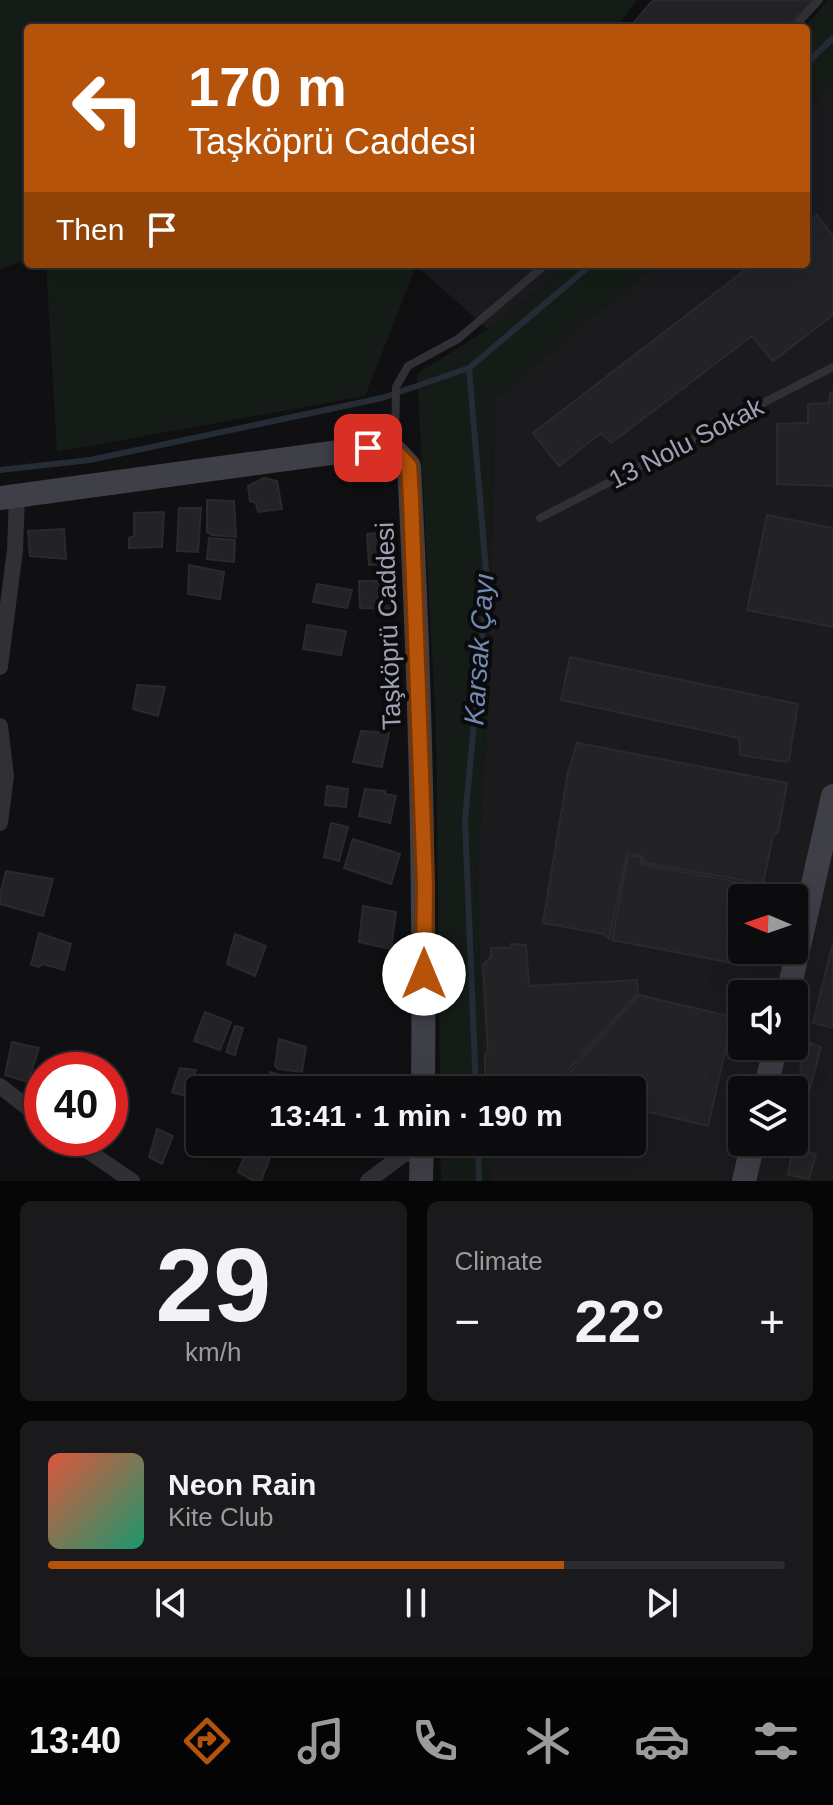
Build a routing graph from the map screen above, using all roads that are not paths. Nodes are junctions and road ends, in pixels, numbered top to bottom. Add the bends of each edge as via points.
1 (819, 0) edge
2 (797, 24) edge
3 (541, 268) edge
4 (833, 367) edge
5 (395, 451) junction
6 (9, 497) edge
7 (540, 518) dead end
8 (0, 667) edge
9 (0, 726) edge
10 (833, 796) edge
11 (0, 823) edge
12 (791, 980) edge
13 (423, 1076) edge
14 (0, 1086) edge
15 (24, 1105) edge
16 (95, 1156) edge
17 (401, 1156) edge
18 (422, 1156) edge
19 (750, 1156) edge
20 (132, 1181) edge
21 (368, 1181) edge
22 (421, 1181) edge
23 (744, 1181) edge

1 - 2 lane
3 - 5 lane via 458,339 408,366 396,387
4 - 7 lane, 13 Nolu Sokak
5 - 6 street via 368,448
5 - 13 street, Taşköprü Caddesi via 409,466 416,592 425,886
6 - 8 street via 15,550
9 - 11 street via 6,776
10 - 12 street
14 - 15 street
16 - 20 street
17 - 21 street
18 - 22 street
19 - 23 street

